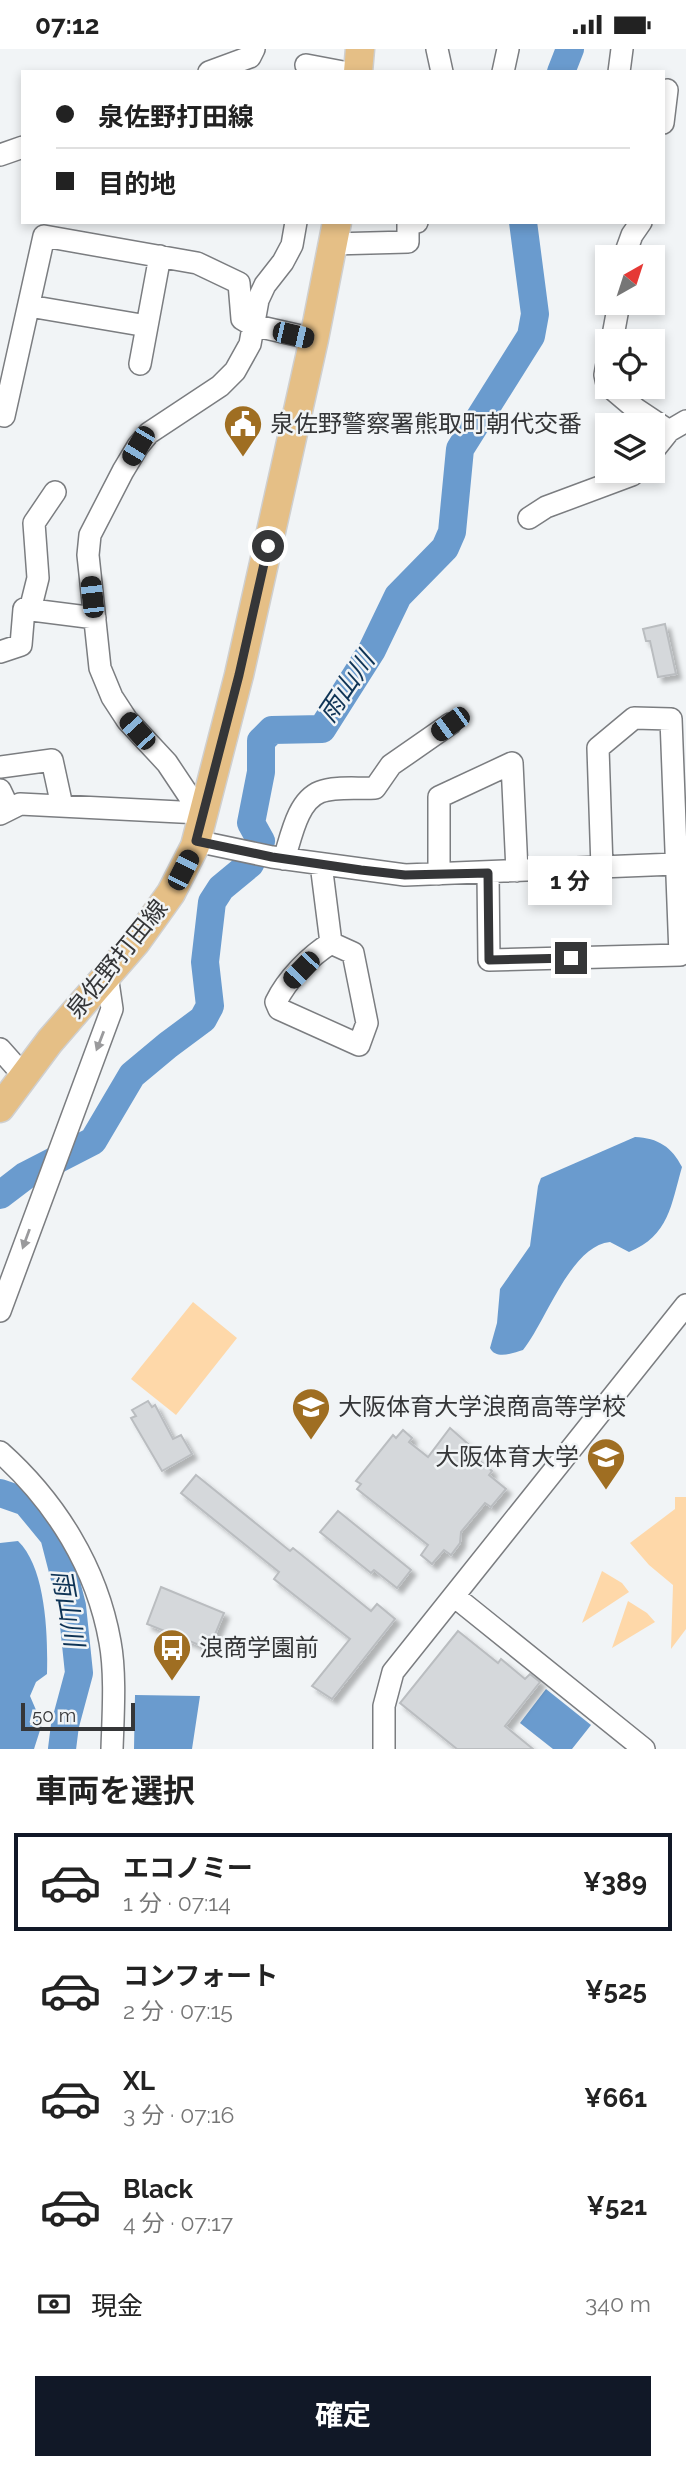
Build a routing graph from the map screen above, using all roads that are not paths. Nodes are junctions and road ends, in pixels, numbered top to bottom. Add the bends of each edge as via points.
1 (254, 49) edge
2 (360, 49) edge
3 (437, 49) edge
4 (508, 49) edge
5 (622, 49) edge
6 (304, 62) edge
7 (215, 70) edge
8 (335, 70) edge
9 (358, 70) edge
10 (442, 70) edge
11 (503, 70) edge
12 (619, 70) edge
13 (672, 91) edge
14 (665, 116) edge
15 (21, 147) edge
16 (0, 155) edge
17 (296, 224) edge
18 (408, 224) edge
19 (640, 224) edge
20 (58, 230) edge
21 (335, 233) edge
22 (628, 245) edge
23 (160, 256) junction
24 (29, 306) junction
25 (147, 325) junction
26 (252, 325) junction
27 (314, 339) junction
28 (140, 364) dead end
29 (624, 399) edge
30 (0, 414) edge
31 (678, 426) edge
32 (665, 439) edge
33 (610, 483) edge
34 (55, 492) dead end
35 (529, 518) dead end
36 (30, 610) junction
37 (94, 618) junction
38 (0, 652) edge
39 (450, 724) dead end
40 (0, 767) edge
41 (3, 804) edge
42 (62, 806) junction
43 (200, 823) junction
44 (278, 858) junction
45 (321, 864) junction
46 (675, 864) junction
47 (601, 868) junction
48 (517, 871) junction
49 (488, 873) junction
50 (439, 874) junction
51 (331, 943) junction
52 (107, 975) junction
53 (0, 1049) edge
54 (24, 1076) junction
55 (0, 1108) edge
56 (686, 1305) edge
57 (0, 1311) edge
58 (0, 1453) edge
59 (454, 1596) junction
60 (112, 1749) edge
61 (384, 1749) edge
62 (644, 1749) edge

1 - 7 street via 250,57
2 - 9 main road
3 - 10 street
4 - 11 street
5 - 12 street
6 - 8 street
13 - 14 street
15 - 16 street
17 - 26 street via 292,245 265,285
18 - 21 street via 408,242
19 - 22 street
20 - 23 street
20 - 24 street via 44,236
21 - 27 main road, 泉佐野打田線
23 - 25 street
23 - 26 street via 197,263 239,283 242,319
24 - 25 street
24 - 30 street via 4,416
25 - 28 street
26 - 27 street
26 - 37 street via 250,344 235,371 149,433 123,471 90,535
27 - 43 main road, 泉佐野打田線 via 239,675
29 - 31 street via 636,409
31 - 32 street
33 - 35 street
34 - 36 street via 34,523 38,578
36 - 37 street
36 - 38 street via 24,609 21,645
37 - 43 street via 100,668 112,697 167,763
39 - 44 street via 391,765 375,788 317,793 299,813
40 - 42 street via 52,759
41 - 42 street
42 - 43 street
43 - 44 street via 235,851
43 - 52 main road, 泉佐野打田線 via 171,893
44 - 45 street
45 - 50 street via 405,875
45 - 51 street
46 - 47 street
46 - 47 street via 671,719 634,718 598,748
46 - 49 street via 680,955 489,960
47 - 48 street
48 - 49 street
48 - 50 street via 512,763 439,797
49 - 50 street
51 - 51 street via 353,953 367,1023 359,1045 279,1009 276,1002 282,990
52 - 54 main road, 泉佐野打田線
52 -> 57 street via 112,1009
53 - 54 street
54 - 55 main road, 泉佐野打田線
56 - 59 street
58 - 60 street via 57,1514 90,1573 111,1644
59 - 61 street via 393,1672 384,1706
59 - 62 street

